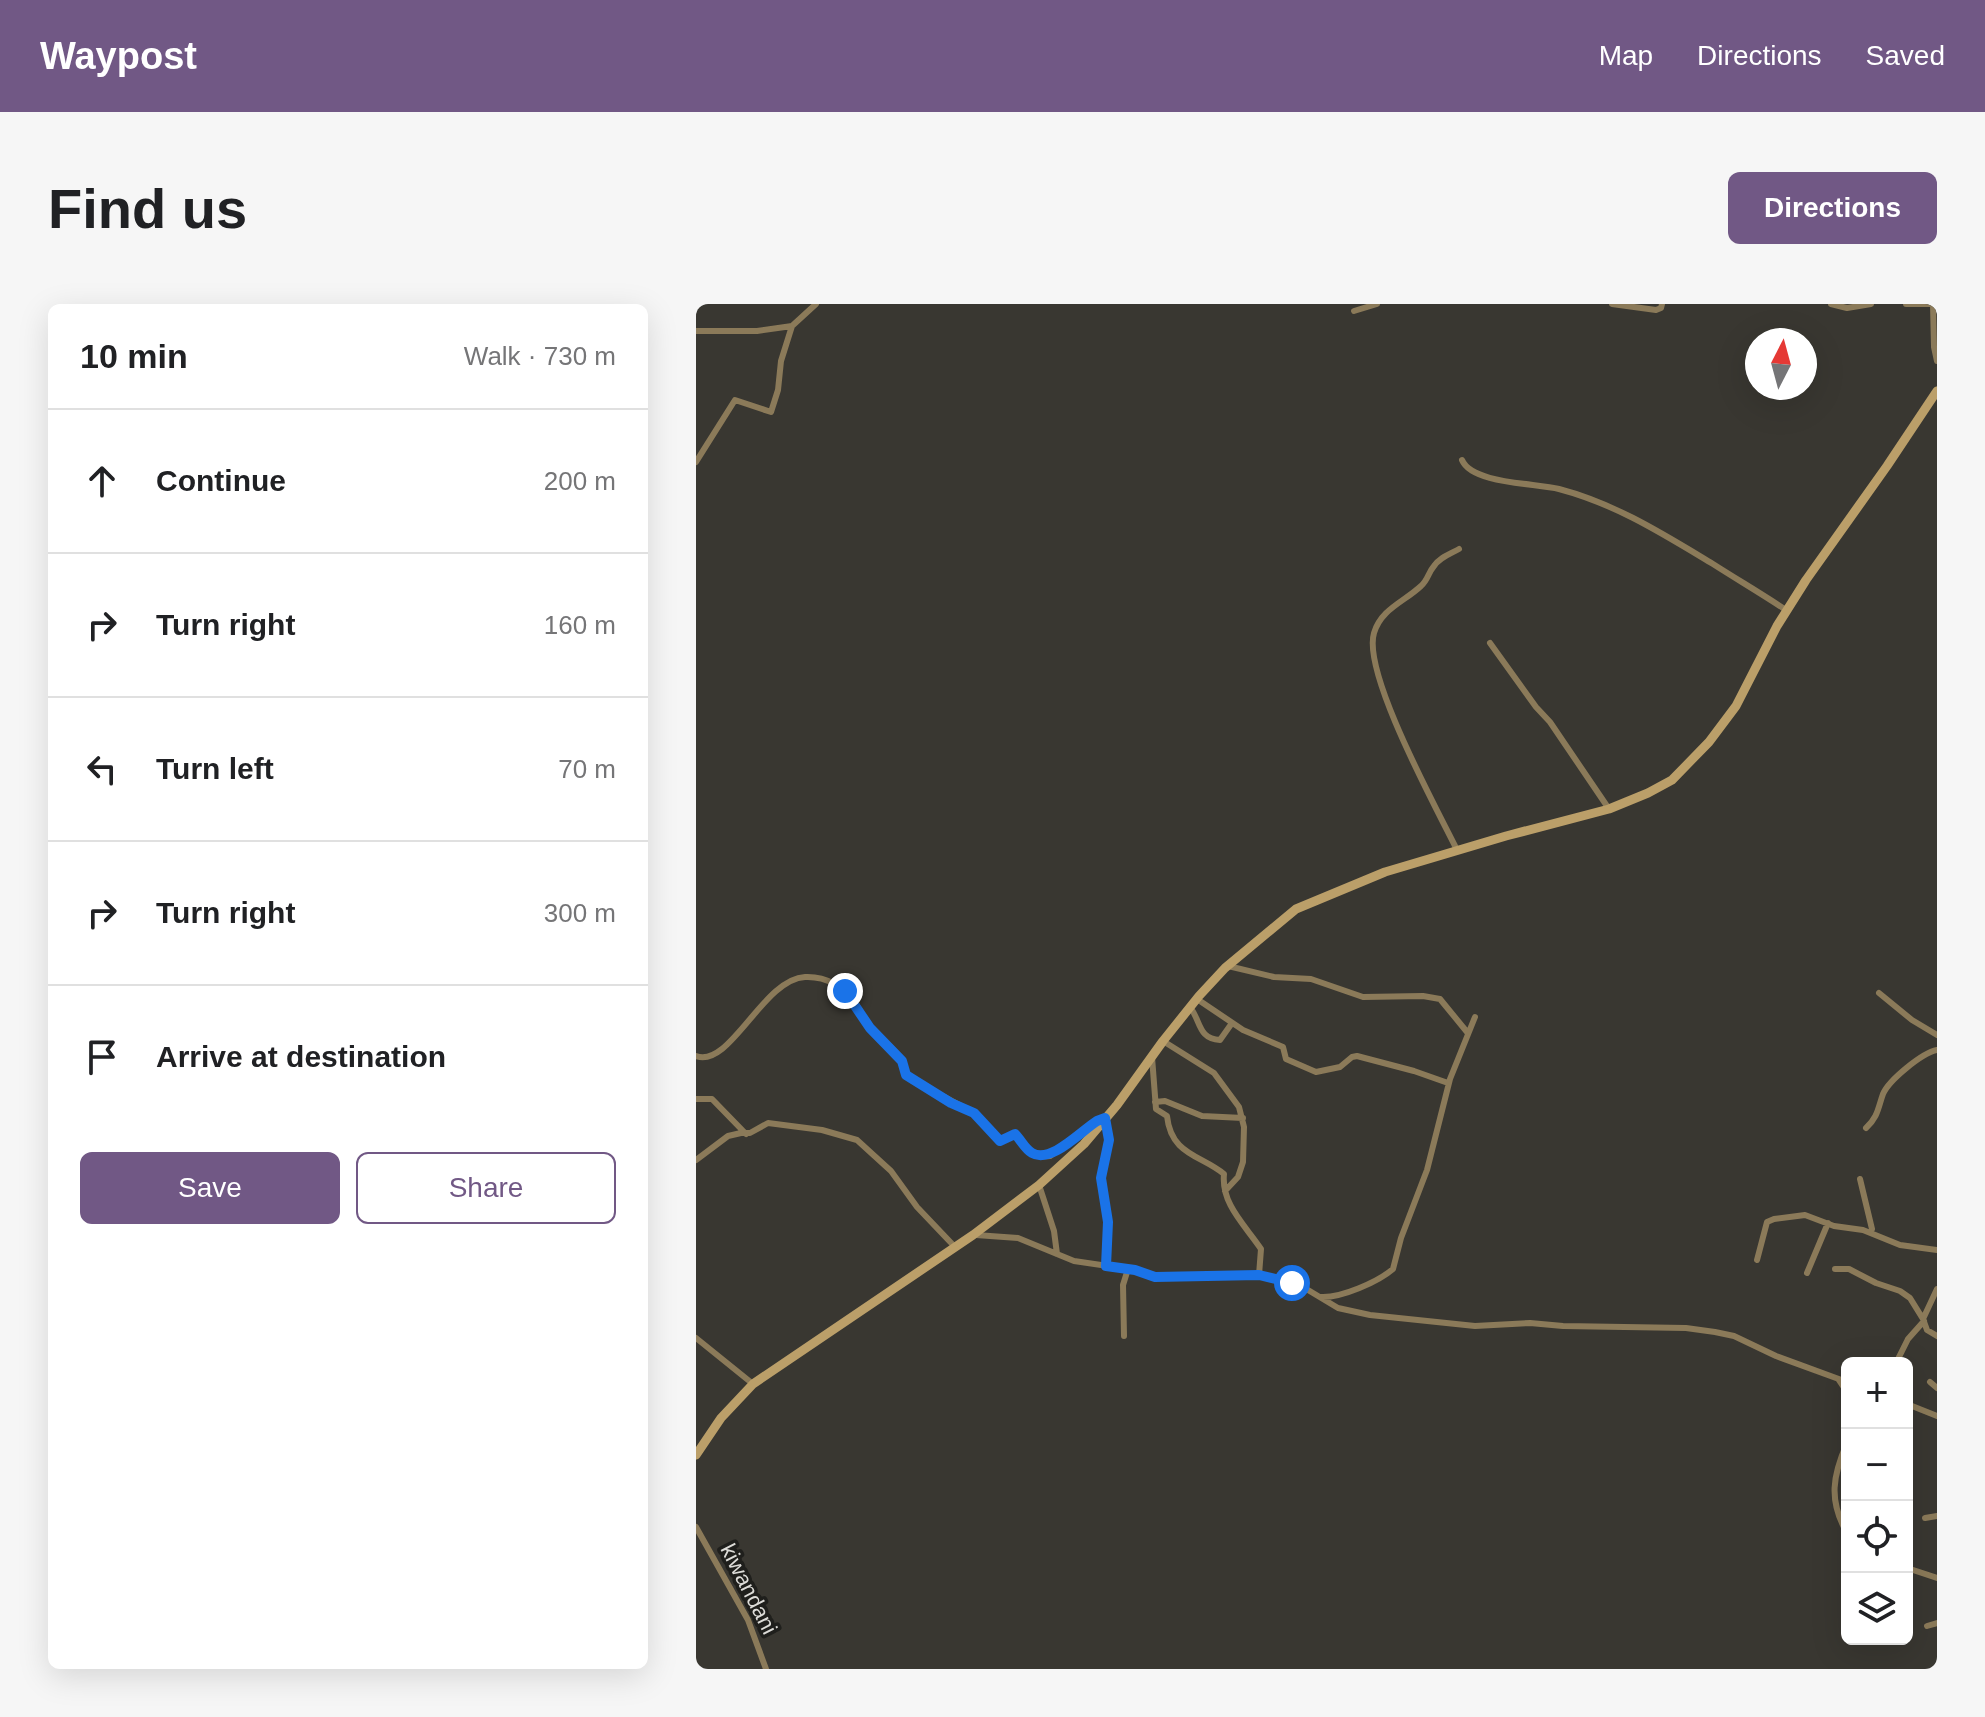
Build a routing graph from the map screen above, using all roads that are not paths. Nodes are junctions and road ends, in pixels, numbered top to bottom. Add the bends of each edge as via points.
1 (816, 304) edge
2 (1377, 304) edge
3 (1612, 304) edge
4 (1662, 304) edge
5 (1831, 304) edge
6 (1871, 304) edge
7 (1906, 304) edge
8 (1933, 304) edge
9 (1354, 311) dead end
10 (792, 326) junction
11 (696, 331) edge
12 (1937, 361) edge
13 (1937, 391) edge
14 (1462, 460) dead end
15 (696, 462) edge
16 (1459, 549) dead end
17 (1786, 610) junction
18 (1490, 643) dead end
19 (1609, 809) junction
20 (1457, 850) junction
21 (1228, 966) junction
22 (1879, 993) dead end
23 (1194, 1003) junction
24 (1475, 1017) dead end
25 (1232, 1023) junction
26 (1467, 1032) junction
27 (1937, 1035) edge
28 (1163, 1041) junction
29 (1937, 1050) edge
30 (696, 1056) edge
31 (1152, 1057) junction
32 (1448, 1083) junction
33 (696, 1099) edge
34 (1155, 1102) junction
35 (1105, 1118) junction
36 (1243, 1118) junction
37 (1866, 1128) dead end
38 (746, 1134) junction
39 (696, 1160) edge
40 (1860, 1179) dead end
41 (1039, 1185) junction
42 (1225, 1191) junction
43 (1828, 1223) junction
44 (1856, 1229) junction
45 (1872, 1229) junction
46 (973, 1235) junction
47 (1878, 1236) junction
48 (955, 1247) junction
49 (1937, 1250) edge
50 (1057, 1254) junction
51 (1757, 1260) dead end
52 (1106, 1266) junction
53 (1128, 1269) junction
54 (1835, 1269) dead end
55 (1807, 1273) dead end
56 (1259, 1275) junction
57 (1937, 1289) edge
58 (1320, 1297) junction
59 (1923, 1320) junction
60 (1124, 1336) dead end
61 (1937, 1336) edge
62 (696, 1338) edge
63 (1899, 1357) edge
64 (1839, 1380) joint
65 (1930, 1382) dead end
66 (1841, 1383) edge
67 (753, 1384) junction
68 (1937, 1388) edge
69 (1913, 1406) edge
70 (1937, 1416) edge
71 (696, 1455) edge
72 (1841, 1464) edge
73 (1937, 1516) edge
74 (1925, 1518) dead end
75 (1841, 1521) edge
76 (696, 1527) edge
77 (1913, 1570) edge
78 (1937, 1578) edge
79 (1937, 1623) edge
80 (1927, 1626) dead end
81 (766, 1669) edge

1 - 10 street
2 - 9 street
3 - 4 street via 1656,310
5 - 6 street
7 - 8 street
8 - 12 street
10 - 11 street
10 - 15 street via 772,410 735,400
13 - 17 street
14 - 17 street via 1471,471 1555,488 1640,520
16 - 20 street via 1440,558 1425,583 1385,613 1371,645 1392,713
17 - 19 street via 1736,706 1709,742 1672,780
18 - 19 street
19 - 20 street
20 - 21 street via 1305,904
21 - 23 street
21 - 26 street via 1311,979 1363,997 1440,999
22 - 27 street
23 - 25 street
23 - 25 street via 1202,1034 1217,1041
23 - 28 street
24 - 26 street
25 - 32 street via 1283,1047 1286,1059 1312,1072 1335,1069 1357,1056
26 - 32 street
28 - 31 street
28 - 36 street via 1214,1073
29 - 37 street via 1892,1080
30 - 35 street via 709,1058 722,1050 781,985 813,977 837,984 851,997 867,1024 902,1061 909,1078 974,1113 1000,1141 1015,1134 1036,1155 1050,1156
31 - 34 street
31 - 35 street
32 - 58 street via 1431,1158 1393,1269 1336,1297
33 - 38 street via 712,1099
34 - 36 street via 1202,1116
34 - 42 street via 1191,1157 1224,1174
35 - 41 street
35 - 52 street via 1109,1140 1101,1178 1108,1222
36 - 42 street via 1241,1171
38 - 39 street via 728,1136
38 - 48 street via 779,1123 857,1140 891,1171
40 - 45 street
41 - 46 street
41 - 50 street
42 - 56 street via 1233,1212 1261,1249
43 - 44 street
43 - 51 street via 1805,1215 1767,1222
43 - 55 street
44 - 45 street
44 - 47 street
45 - 47 street
46 - 48 street
46 - 50 street via 1018,1238
47 - 49 street
48 - 67 street
50 - 52 street
52 - 53 street
53 - 56 street via 1162,1277
53 - 60 street via 1123,1285
54 - 59 street via 1849,1269 1900,1291
56 - 58 street
57 - 59 street
58 - 64 street via 1349,1311 1437,1323 1715,1332
59 - 61 street
59 - 63 street
62 - 67 street
64 - 66 street
65 - 68 street
67 - 71 street
69 - 70 street
72 - 75 street via 1833,1490
73 - 74 street
76 - 81 street, kiwandani via 748,1620
77 - 78 street
79 - 80 street

